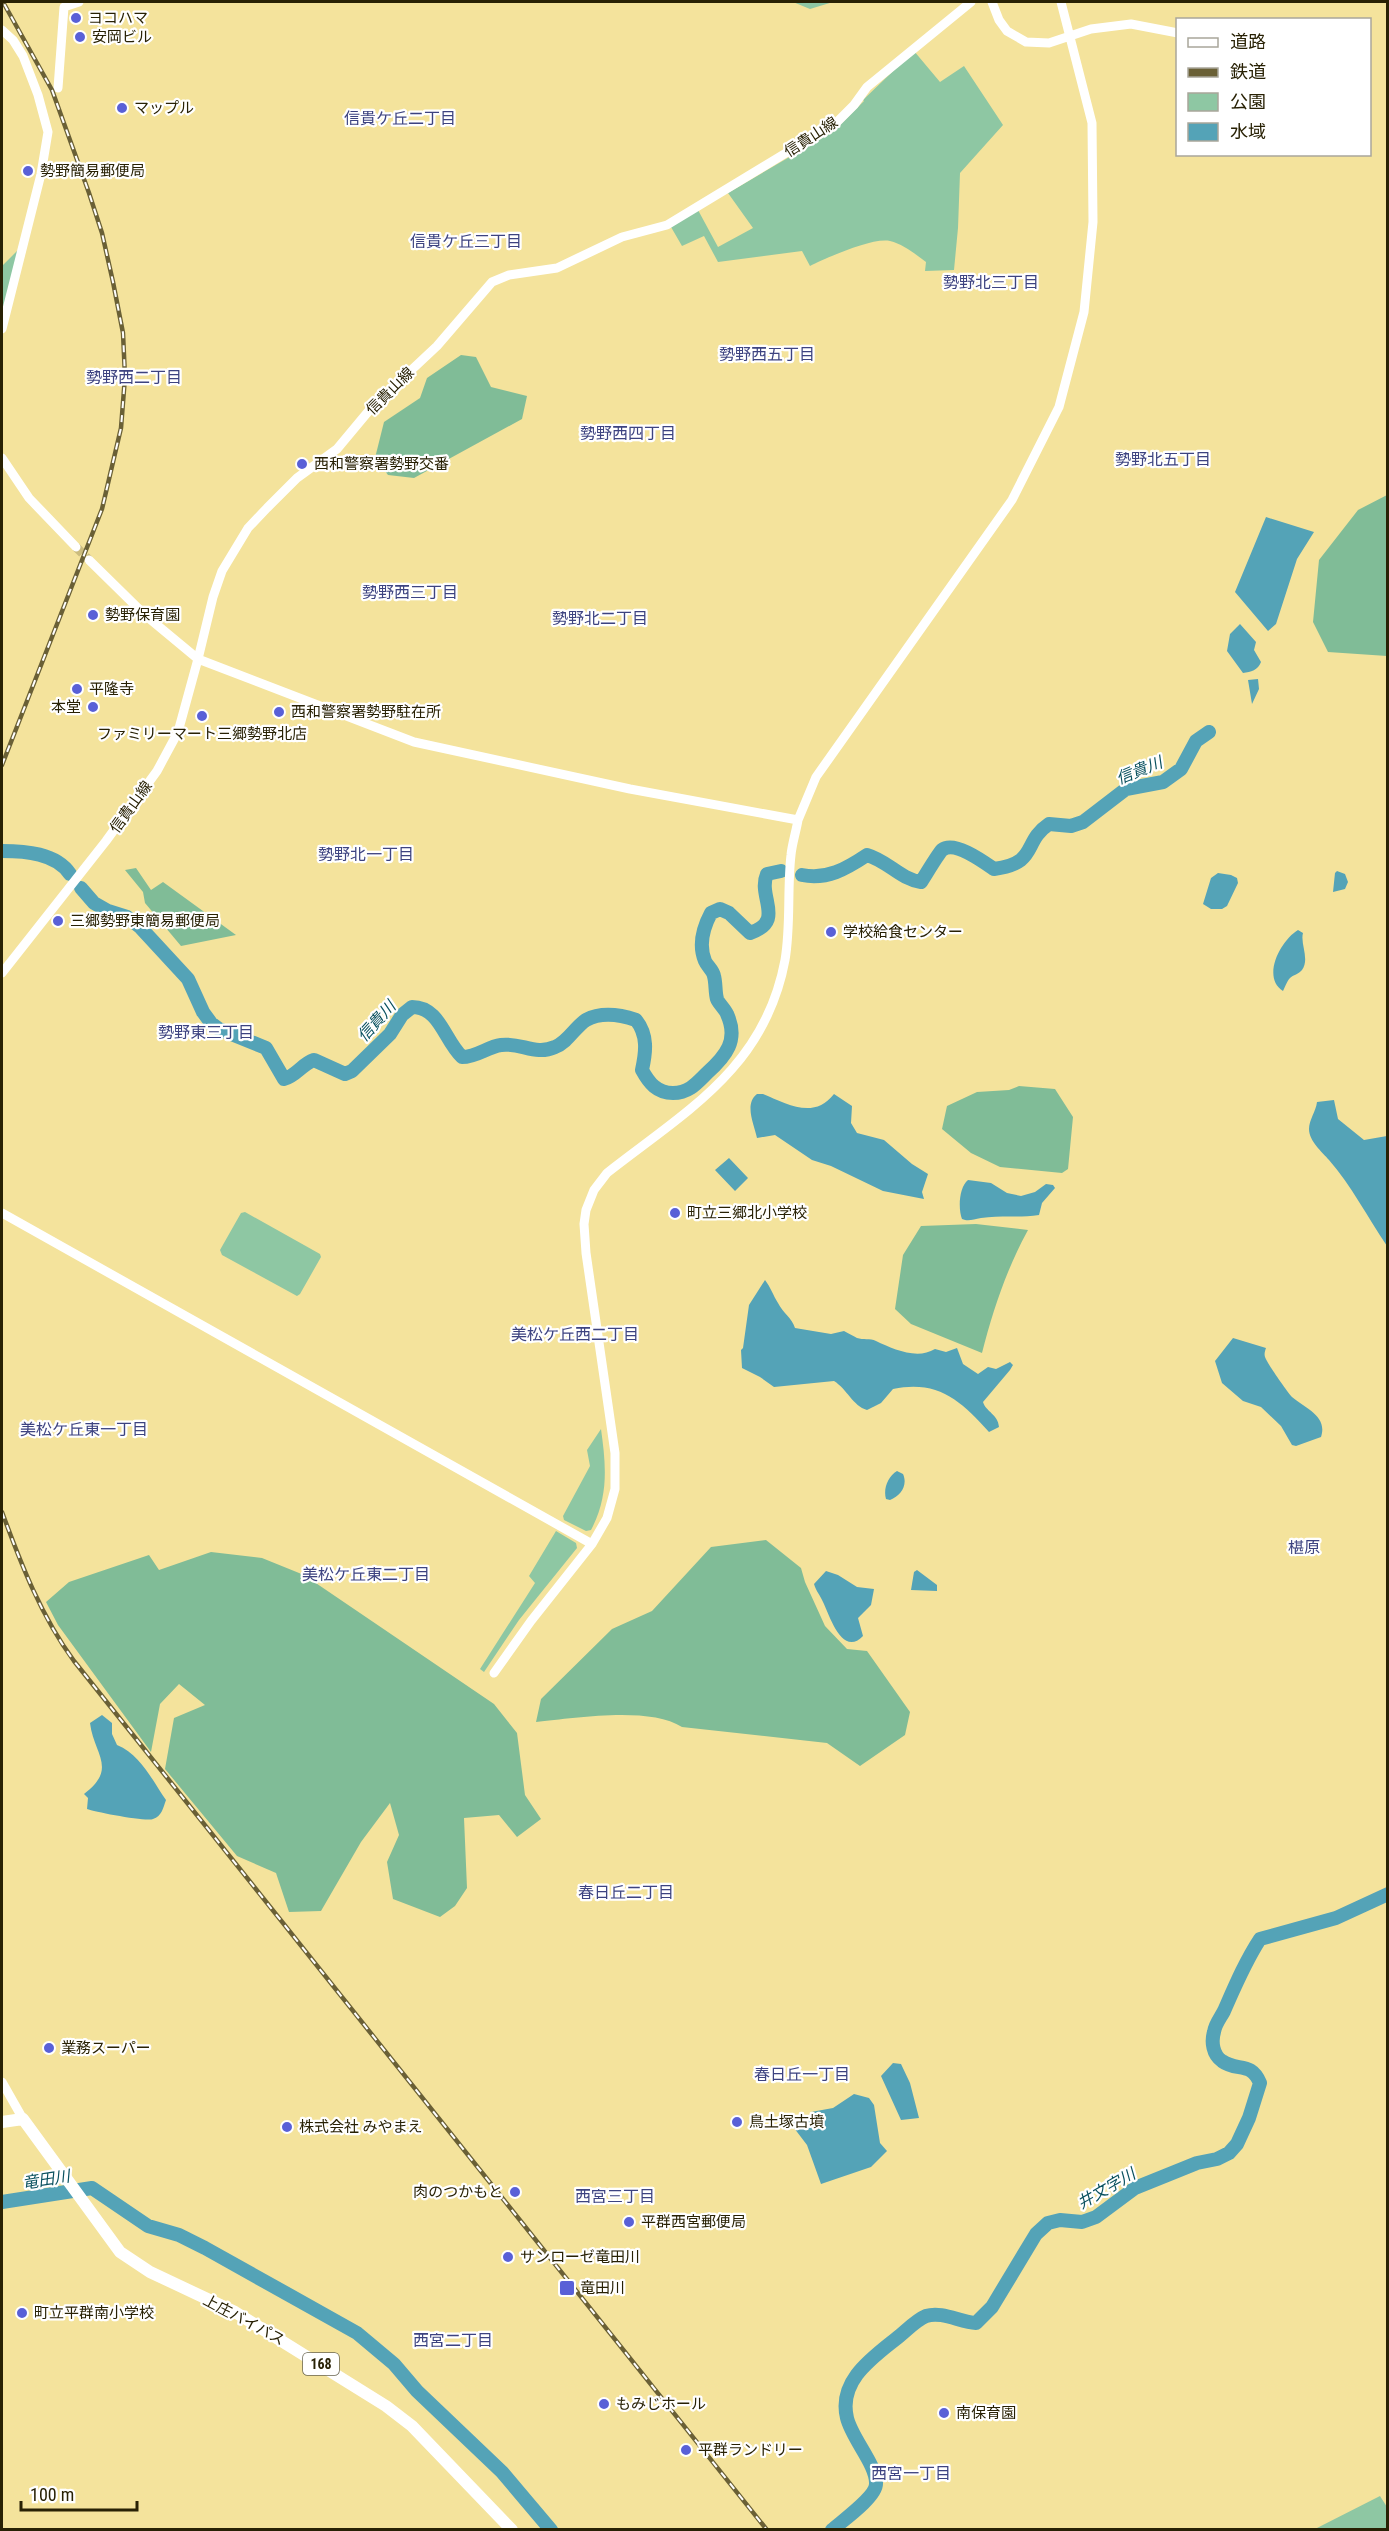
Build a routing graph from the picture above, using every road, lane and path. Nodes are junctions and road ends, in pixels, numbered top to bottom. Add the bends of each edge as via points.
1 (79, 2) edge
2 (971, 2) edge
3 (993, 2) edge
4 (1061, 2) edge
5 (2, 30) edge
6 (1176, 33) edge
7 (1071, 34) junction
8 (58, 88) dead end
9 (2, 329) edge
10 (2, 458) edge
11 (76, 547) tunnel mouth
12 (89, 560) tunnel mouth
13 (198, 659) junction
14 (798, 820) junction
15 (2, 973) edge
16 (2, 1213) edge
17 (592, 1544) junction
18 (494, 1673) dead end
19 (2, 2082) edge
20 (23, 2119) junction
21 (2, 2122) edge
22 (512, 2529) edge

1 - 8 street via 64,7
2 - 13 street, 信貴山線 via 867,87 837,122 667,225 622,237 557,268 509,275 492,282 437,346 372,407 337,449 297,478 248,528 222,571
3 - 7 street via 1007,31 1026,42 1049,43
4 - 7 street
5 - 9 street via 23,56 48,132
6 - 7 street via 1131,24
7 - 14 street via 1092,123 1093,222 1084,312 1059,407 1012,500 816,777
10 - 11 street via 29,498
12 - 13 street via 145,615
13 - 14 street via 414,742
13 - 15 street, 信貴山線 via 178,732 157,771
14 - 17 street via 790,855 790,926 785,960 760,1032 721,1083 607,1173 586,1210 586,1253 615,1453 615,1489 607,1518
16 - 17 street
17 - 18 street
19 - 20 street
20 - 21 highway
20 - 22 highway, 上庄バイパス / 168 via 120,2252 138,2265 236,2312 386,2406 412,2426

